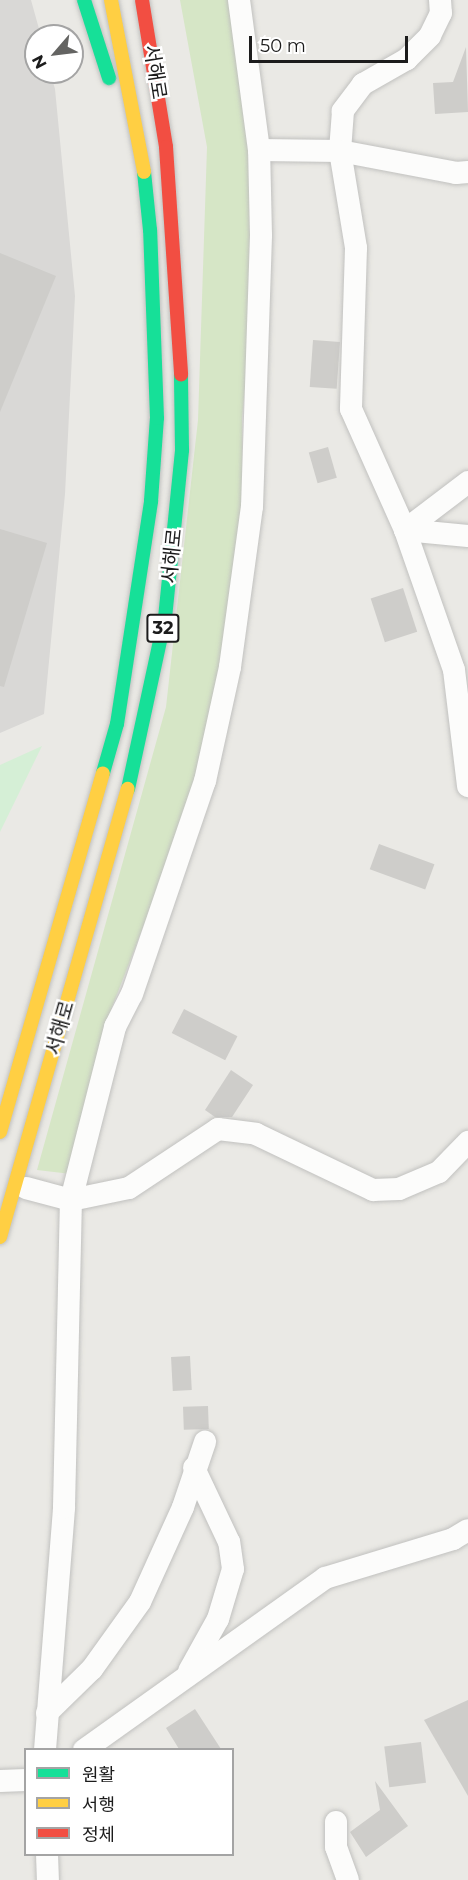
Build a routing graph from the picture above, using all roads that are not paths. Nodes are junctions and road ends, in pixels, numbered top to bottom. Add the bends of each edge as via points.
1 (84, 0) edge
2 (111, 0) edge
3 (142, 0) edge
4 (152, 0) edge
5 (238, 0) edge
6 (440, 0) edge
7 (166, 147) junction
8 (259, 150) junction
9 (340, 151) junction
10 (468, 172) edge
11 (152, 266) junction
12 (468, 482) edge
13 (405, 530) junction
14 (468, 536) edge
15 (468, 786) edge
16 (0, 1132) edge
17 (468, 1142) edge
18 (26, 1188) dead end
19 (71, 1200) junction
20 (0, 1237) edge
21 (205, 1442) dead end
22 (194, 1468) junction
23 (468, 1530) edge
24 (186, 1677) junction
25 (47, 1713) junction
26 (45, 1748) edge
27 (85, 1748) edge
28 (24, 1780) edge
29 (0, 1782) edge
30 (336, 1822) dead end
31 (47, 1856) edge
32 (48, 1880) edge
33 (348, 1880) edge

1 - 11 highway via 127,141
2 - 11 highway, 서해로 / 32 via 140,140
3 - 7 highway, 서해로 / 32
4 - 7 highway
5 - 8 street
6 - 9 street via 441,13 430,36 407,59 363,84 343,111
7 - 20 highway, 서해로 / 32 via 182,350 182,450 165,618 116,838
8 - 9 street
8 - 19 street via 261,235 252,507 230,667 205,781 132,994 115,1027
9 - 10 street
9 - 13 street via 356,248 351,409
11 - 16 highway, 서해로 / 32 via 157,418 151,501 127,672 117,724
12 - 13 street
13 - 14 street
13 - 15 street via 454,670
17 - 19 street via 439,1172 399,1189 373,1190 256,1134 218,1129 129,1188
18 - 19 street
19 - 25 street via 64,1508
21 - 22 street
22 - 24 street via 228,1542 233,1569 218,1619
22 - 25 street via 183,1507 140,1602 92,1669
23 - 24 street via 453,1539 325,1578
24 - 27 street
25 - 26 street
28 - 29 street
30 - 33 street via 336,1847
31 - 32 street

